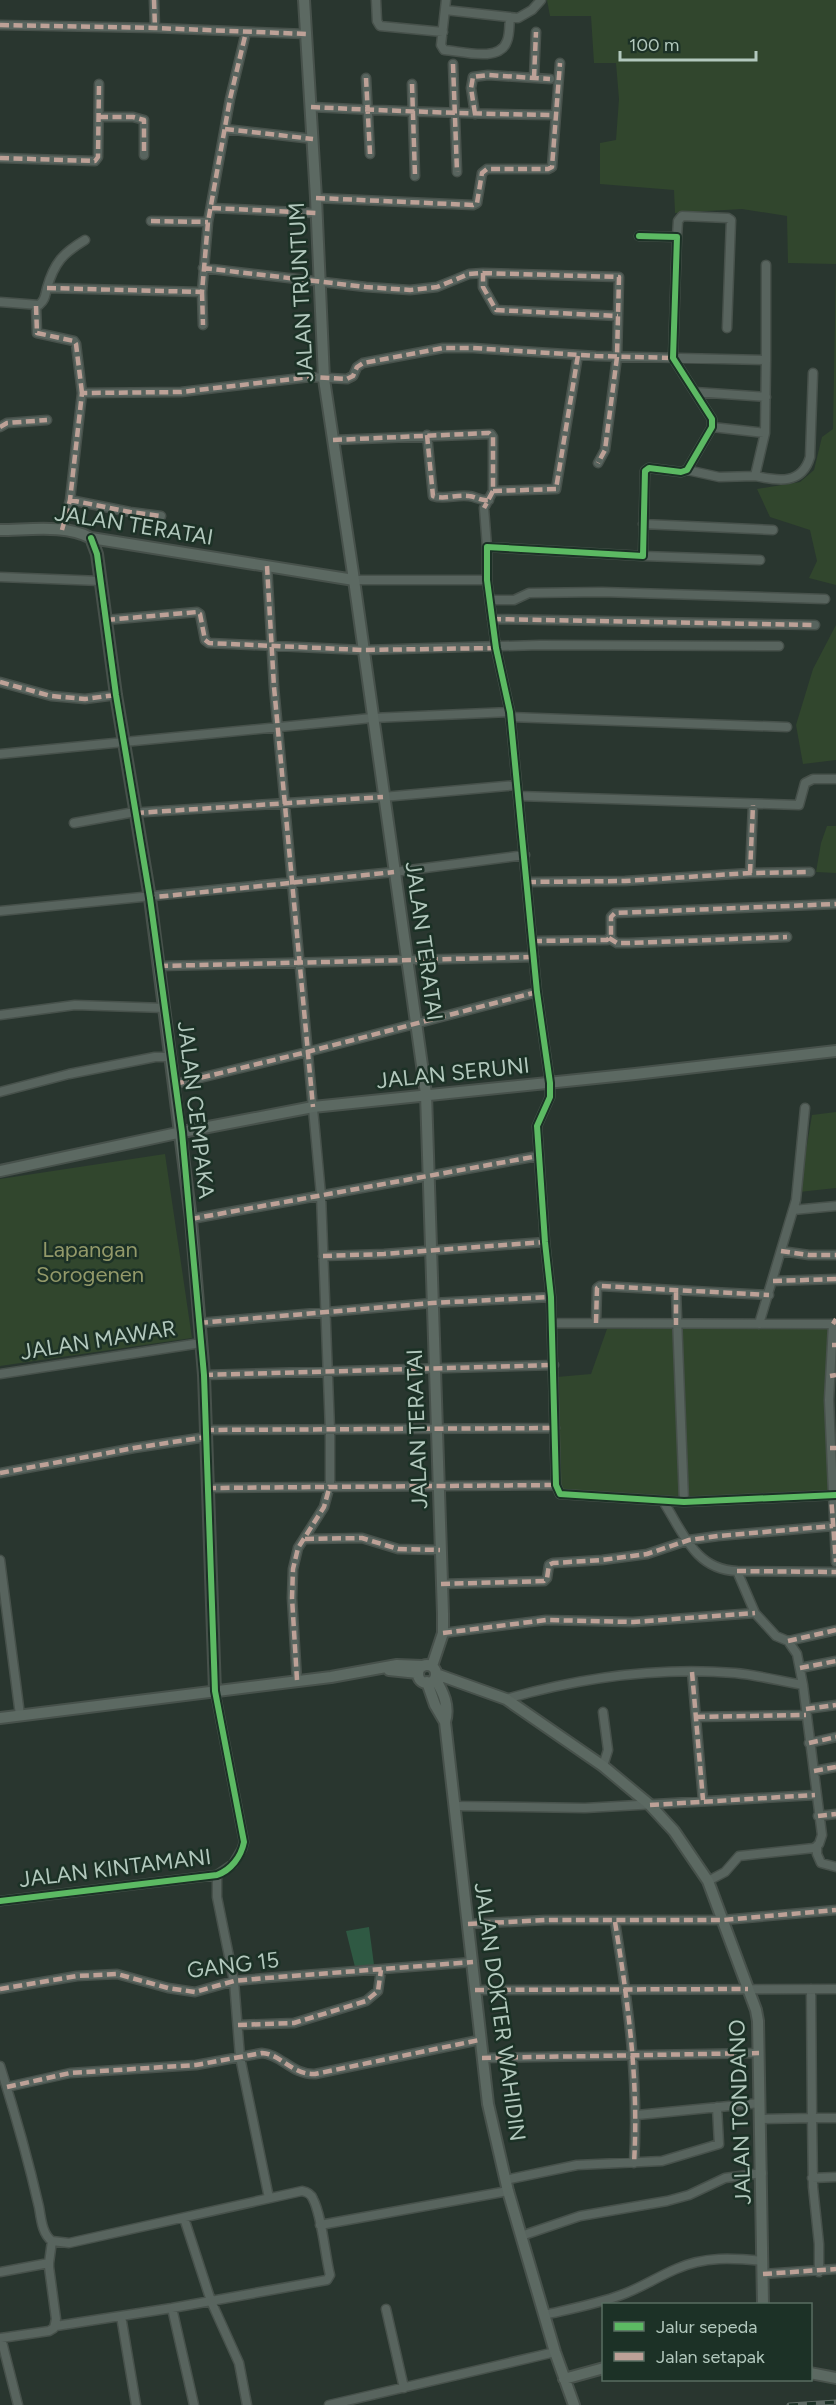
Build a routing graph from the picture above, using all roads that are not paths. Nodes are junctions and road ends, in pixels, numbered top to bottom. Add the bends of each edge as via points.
1 (154, 0) edge
2 (304, 0) edge
3 (376, 0) edge
4 (446, 0) edge
5 (541, 0) edge
6 (445, 10) junction
7 (510, 17) junction
8 (0, 25) edge
9 (155, 28) junction
10 (246, 32) junction
11 (443, 32) junction
12 (536, 32) dead end
13 (307, 34) junction
14 (561, 63) dead end
15 (453, 64) dead end
16 (366, 78) dead end
17 (534, 78) junction
18 (550, 79) dead end
19 (99, 84) dead end
20 (412, 84) dead end
21 (311, 107) junction
22 (368, 110) junction
23 (413, 110) junction
24 (475, 114) junction
25 (456, 115) junction
26 (555, 115) junction
27 (99, 117) junction
28 (225, 129) junction
29 (313, 139) junction
30 (370, 154) dead end
31 (144, 155) dead end
32 (0, 158) edge
33 (458, 172) dead end
34 (415, 176) dead end
35 (316, 198) junction
36 (212, 208) junction
37 (309, 213) junction
38 (152, 221) dead end
39 (208, 222) junction
40 (639, 236) dead end
41 (677, 237) junction
42 (85, 240) dead end
43 (766, 265) dead end
44 (203, 268) junction
45 (483, 273) junction
46 (311, 280) junction
47 (47, 288) junction
48 (202, 292) junction
49 (0, 302) edge
50 (36, 306) junction
51 (618, 316) junction
52 (203, 325) dead end
53 (727, 328) dead end
54 (578, 355) junction
55 (617, 357) junction
56 (673, 358) junction
57 (766, 360) junction
58 (813, 373) dead end
59 (316, 378) junction
60 (695, 392) junction
61 (82, 393) junction
62 (766, 397) junction
63 (47, 420) dead end
64 (0, 427) edge
65 (712, 427) junction
66 (765, 434) junction
67 (427, 435) junction
68 (333, 440) junction
69 (598, 463) dead end
70 (687, 470) junction
71 (755, 477) junction
72 (491, 496) junction
73 (69, 500) junction
74 (161, 516) dead end
75 (643, 524) junction
76 (0, 530) edge
77 (62, 530) junction
78 (773, 530) dead end
79 (91, 538) junction
80 (488, 547) junction
81 (643, 556) junction
82 (760, 560) dead end
83 (267, 566) junction
84 (0, 577) edge
85 (354, 580) junction
86 (487, 580) junction
87 (94, 582) junction
88 (825, 599) dead end
89 (490, 600) junction
90 (492, 619) junction
91 (106, 620) junction
92 (815, 625) dead end
93 (272, 645) junction
94 (779, 646) dead end
95 (496, 648) junction
96 (363, 650) junction
97 (0, 682) edge
98 (109, 696) junction
99 (510, 715) junction
100 (372, 718) junction
101 (787, 726) dead end
102 (279, 727) junction
103 (117, 742) junction
104 (0, 754) edge
105 (836, 778) edge
106 (517, 785) junction
107 (519, 795) junction
108 (383, 797) junction
109 (285, 803) junction
110 (753, 805) junction
111 (129, 813) junction
112 (74, 823) dead end
113 (525, 855) junction
114 (394, 872) junction
115 (810, 872) dead end
116 (750, 873) junction
117 (292, 882) junction
118 (527, 882) junction
119 (143, 898) junction
120 (836, 904) edge
121 (0, 911) edge
122 (787, 937) dead end
123 (609, 938) junction
124 (532, 941) junction
125 (534, 957) junction
126 (408, 960) junction
127 (300, 961) junction
128 (159, 966) junction
129 (537, 992) junction
130 (165, 1008) junction
131 (0, 1015) edge
132 (416, 1024) junction
133 (836, 1051) edge
134 (307, 1052) junction
135 (162, 1057) junction
136 (550, 1083) junction
137 (175, 1084) junction
138 (0, 1092) edge
139 (426, 1094) junction
140 (313, 1107) junction
141 (805, 1108) dead end
142 (182, 1132) junction
143 (538, 1155) junction
144 (0, 1171) edge
145 (428, 1176) junction
146 (321, 1195) junction
147 (836, 1206) edge
148 (793, 1210) junction
149 (191, 1220) junction
150 (545, 1242) junction
151 (430, 1250) junction
152 (781, 1251) junction
153 (836, 1255) edge
154 (323, 1256) junction
155 (836, 1279) edge
156 (773, 1281) junction
157 (676, 1291) junction
158 (769, 1295) junction
159 (551, 1297) junction
160 (432, 1303) junction
161 (325, 1312) junction
162 (834, 1322) edge
163 (199, 1323) junction
164 (552, 1323) junction
165 (596, 1323) junction
166 (759, 1324) junction
167 (676, 1325) junction
168 (201, 1343) junction
169 (834, 1345) edge
170 (554, 1365) junction
171 (434, 1368) junction
172 (326, 1372) junction
173 (0, 1374) edge
174 (204, 1375) junction
175 (833, 1375) edge
176 (832, 1399) edge
177 (555, 1428) junction
178 (436, 1429) junction
179 (330, 1430) junction
180 (206, 1434) junction
181 (833, 1448) edge
182 (0, 1473) edge
183 (330, 1485) junction
184 (438, 1485) junction
185 (556, 1485) junction
186 (207, 1488) junction
187 (834, 1496) edge
188 (663, 1500) junction
189 (684, 1502) junction
190 (834, 1523) edge
191 (835, 1538) edge
192 (305, 1539) junction
193 (689, 1540) junction
194 (440, 1550) junction
195 (0, 1560) edge
196 (836, 1562) edge
197 (737, 1571) junction
198 (836, 1572) edge
199 (441, 1584) junction
200 (755, 1613) junction
201 (836, 1630) edge
202 (443, 1633) junction
203 (788, 1641) junction
204 (836, 1661) edge
205 (800, 1668) junction
206 (692, 1672) junction
207 (429, 1673) junction
208 (297, 1680) junction
209 (803, 1685) junction
210 (215, 1691) junction
211 (506, 1699) junction
212 (836, 1705) edge
213 (603, 1712) dead end
214 (806, 1712) junction
215 (20, 1714) junction
216 (696, 1717) junction
217 (0, 1718) edge
218 (836, 1737) edge
219 (809, 1743) junction
220 (603, 1766) junction
221 (836, 1767) edge
222 (814, 1771) junction
223 (815, 1794) junction
224 (703, 1800) junction
225 (650, 1805) junction
226 (454, 1806) junction
227 (836, 1814) edge
228 (818, 1816) junction
229 (817, 1846) junction
230 (836, 1868) edge
231 (217, 1875) junction
232 (708, 1881) junction
233 (0, 1901) edge
234 (836, 1910) edge
235 (723, 1920) junction
236 (615, 1922) junction
237 (468, 1924) junction
238 (473, 1962) junction
239 (381, 1970) junction
240 (234, 1981) junction
241 (0, 1989) edge
242 (625, 1989) junction
243 (748, 1989) junction
244 (811, 1989) junction
245 (836, 1989) edge
246 (476, 1990) junction
247 (238, 2025) junction
248 (479, 2040) junction
249 (759, 2053) junction
250 (633, 2056) junction
251 (240, 2057) junction
252 (482, 2058) junction
253 (0, 2066) edge
254 (7, 2088) junction
255 (759, 2103) junction
256 (717, 2107) junction
257 (637, 2115) junction
258 (812, 2118) junction
259 (836, 2118) edge
260 (760, 2119) junction
261 (634, 2163) junction
262 (762, 2173) junction
263 (836, 2177) edge
264 (812, 2178) junction
265 (507, 2186) junction
266 (268, 2198) junction
267 (184, 2218) junction
268 (320, 2225) junction
269 (521, 2236) junction
270 (52, 2241) junction
271 (763, 2261) junction
272 (49, 2263) junction
273 (836, 2269) edge
274 (0, 2272) edge
275 (819, 2272) junction
276 (763, 2274) junction
277 (211, 2301) junction
278 (763, 2303) edge
279 (172, 2308) junction
280 (386, 2309) dead end
281 (544, 2315) junction
282 (121, 2316) junction
283 (56, 2326) junction
284 (1, 2338) edge
285 (555, 2352) junction
286 (602, 2368) edge
287 (812, 2373) edge
288 (836, 2378) edge
289 (564, 2379) junction
290 (404, 2388) junction
291 (18, 2405) edge
292 (136, 2405) edge
293 (194, 2405) edge
294 (247, 2405) edge
295 (329, 2405) edge
296 (574, 2405) edge

1 - 9 street
2 - 13 street, JALAN TRUNTUM
3 - 11 street via 380,26
4 - 6 street
5 - 7 street via 523,16
6 - 7 street
6 - 11 street
7 - 11 street via 508,40 495,53 444,50
8 - 9 street
9 - 10 street
10 - 13 street
10 - 28 street
12 - 17 street
13 - 21 street, JALAN TRUNTUM
14 - 26 street
15 - 25 street
16 - 22 street
17 - 18 street
17 - 24 street via 473,77
19 - 27 street
20 - 23 street
21 - 22 street
21 - 29 street, JALAN TRUNTUM
22 - 23 street
22 - 30 street
23 - 25 street
23 - 34 street
24 - 25 street
24 - 26 street
25 - 33 street
26 - 35 street via 552,167 487,169 482,173 477,203 473,205
27 - 31 street via 144,120
27 - 32 street via 95,161
28 - 29 street
28 - 36 street
29 - 35 street, JALAN TRUNTUM
35 - 37 street, JALAN TRUNTUM
36 - 37 street
36 - 39 street
37 - 46 street, JALAN TRUNTUM
38 - 39 street
39 - 44 street
40 - 41 street
41 - 53 street via 682,216 731,220
41 - 56 street
42 - 47 street via 64,253
43 - 57 street
44 - 46 street
44 - 48 street
45 - 46 street via 427,289
45 - 51 street via 483,287 496,310
45 - 51 street via 617,276
46 - 59 street, JALAN TRUNTUM
47 - 48 street
47 - 50 street via 45,299
48 - 52 street
49 - 50 street
50 - 61 street via 37,333 76,344
51 - 55 street
54 - 55 street
54 - 59 street via 443,348 363,363 347,379
54 - 72 street via 556,489
55 - 56 street
55 - 69 street via 604,450
56 - 57 street
56 - 60 street
57 - 62 street
58 - 71 street via 807,467 788,479
59 - 61 street via 181,392
59 - 68 street, JALAN TRUNTUM
60 - 62 street
60 - 65 street via 712,419
61 - 73 street
62 - 66 street
63 - 64 street
65 - 66 street
65 - 70 street
66 - 71 street
67 - 68 street
67 - 72 street via 433,496 469,496 481,501
67 - 72 street via 490,434
68 - 85 street, JALAN TRUNTUM
70 - 71 street via 719,477
70 - 75 street via 645,471
72 - 80 street via 484,508
73 - 74 street
73 - 77 street
75 - 78 street
75 - 81 street
76 - 77 street, JALAN TERATAI
77 - 79 street, JALAN TERATAI
79 - 83 street, JALAN TERATAI
79 - 87 street, JALAN CEMPAKA via 97,554
80 - 81 street
80 - 86 street
81 - 82 street
83 - 85 street, JALAN TERATAI
83 - 93 street
84 - 87 street
85 - 86 street
85 - 96 street, JALAN TERATAI
86 - 89 street
87 - 91 street, JALAN CEMPAKA
88 - 89 street via 581,592 530,593 514,600
89 - 90 street
90 - 92 street
90 - 95 street
91 - 93 street via 197,612 204,640 209,643
91 - 98 street, JALAN CEMPAKA
93 - 96 street
93 - 102 street
94 - 95 street
95 - 96 street
95 - 99 street
96 - 100 street, JALAN TERATAI
97 - 98 street via 51,696
98 - 103 street, JALAN CEMPAKA
99 - 100 street
99 - 101 street
99 - 106 street
100 - 102 street
100 - 108 street, JALAN TERATAI
102 - 103 street
102 - 109 street
103 - 104 street
103 - 111 street, JALAN CEMPAKA
105 - 110 street via 805,783 799,806
106 - 107 street
106 - 108 street
107 - 110 street
107 - 113 street
108 - 109 street
108 - 114 street, JALAN TERATAI
109 - 111 street
109 - 117 street
110 - 116 street
111 - 112 street
111 - 119 street, JALAN CEMPAKA
113 - 114 street
113 - 118 street
114 - 117 street
114 - 126 street, JALAN TERATAI
115 - 116 street
116 - 118 street
117 - 119 street
117 - 127 street
118 - 124 street
119 - 121 street
119 - 128 street, JALAN CEMPAKA
120 - 123 street via 615,913
122 - 123 street via 629,943
123 - 124 street
124 - 125 street
125 - 126 street
125 - 129 street
126 - 127 street
126 - 132 street, JALAN TERATAI
127 - 128 street
127 - 134 street
128 - 130 street, JALAN CEMPAKA
129 - 132 street
129 - 136 street
130 - 131 street via 75,1005
130 - 135 street, JALAN CEMPAKA
132 - 134 street
132 - 139 street, JALAN TERATAI
133 - 136 street, JALAN SERUNI
134 - 137 street
134 - 140 street
135 - 137 street, JALAN CEMPAKA
135 - 138 street via 69,1074
136 - 139 street, JALAN SERUNI
136 - 143 street via 550,1097 537,1124
137 - 142 street, JALAN CEMPAKA
139 - 140 street, JALAN SERUNI
139 - 145 street, JALAN TERATAI
140 - 142 street, JALAN SERUNI
140 - 146 street
141 - 148 street
142 - 144 street, JALAN SERUNI
142 - 149 street, JALAN CEMPAKA
143 - 145 street
143 - 150 street
145 - 146 street
145 - 151 street, JALAN TERATAI
146 - 149 street
146 - 154 street
147 - 148 street
148 - 152 street
149 - 163 street, JALAN CEMPAKA
150 - 151 street
150 - 159 street
151 - 154 street
151 - 160 street, JALAN TERATAI
152 - 153 street
152 - 156 street
154 - 161 street
155 - 156 street
156 - 158 street
157 - 158 street
157 - 165 street via 598,1287
157 - 167 street
158 - 166 street
159 - 160 street
159 - 164 street
160 - 161 street
160 - 171 street, JALAN TERATAI
161 - 163 street
161 - 172 street
162 - 166 street
162 - 169 street
163 - 168 street, JALAN CEMPAKA
164 - 165 street
164 - 170 street
165 - 167 street
166 - 167 street
167 - 189 street
168 - 173 street, JALAN MAWAR
168 - 174 street, JALAN CEMPAKA
169 - 175 street
170 - 171 street
170 - 177 street
171 - 172 street
171 - 178 street, JALAN TERATAI
172 - 174 street
172 - 179 street
174 - 180 street, JALAN CEMPAKA
175 - 176 street
176 - 181 street
177 - 178 street
177 - 185 street
178 - 179 street
178 - 184 street, JALAN TERATAI
179 - 180 street
179 - 183 street
180 - 182 street
180 - 186 street, JALAN CEMPAKA
181 - 187 street
183 - 184 street
183 - 186 street
183 - 192 street via 324,1507
184 - 185 street
184 - 194 street, JALAN TERATAI
185 - 188 street via 560,1494
186 - 210 street, JALAN CEMPAKA
187 - 189 street
187 - 190 street
188 - 189 street
188 - 193 street
190 - 191 street
190 - 193 street
191 - 196 street
192 - 194 street via 362,1538 398,1549
192 - 208 street via 298,1548 293,1569
193 - 197 street via 707,1563
193 - 199 street via 647,1554 551,1563 544,1581
194 - 199 street, JALAN TERATAI
195 - 215 street
197 - 198 street
197 - 200 street
199 - 202 street, JALAN TERATAI
200 - 202 street via 633,1622 546,1620
200 - 203 street via 776,1636
201 - 203 street
202 - 207 street, JALAN TERATAI
203 - 205 street
204 - 205 street
205 - 209 street
206 - 209 street via 736,1673
206 - 211 street via 591,1679
206 - 216 street
207 - 208 street via 410,1664
207 - 211 street, JALAN TONDANO
207 - 226 street, JALAN DOKTER WAHIDIN via 445,1699
208 - 210 street
209 - 214 street
210 - 215 street
210 - 231 street, JALAN KINTAMANI via 244,1842 232,1864
211 - 220 street, JALAN TONDANO
212 - 214 street
213 - 220 street via 608,1750
214 - 216 street
214 - 219 street
215 - 217 street
216 - 224 street
218 - 219 street
219 - 222 street
220 - 225 street, JALAN TONDANO
221 - 222 street
222 - 223 street
223 - 224 street
223 - 228 street
224 - 225 street
225 - 226 street
225 - 232 street, JALAN TONDANO via 674,1831
226 - 237 street, JALAN DOKTER WAHIDIN
227 - 228 street
228 - 229 street via 822,1835
229 - 230 street via 821,1863
229 - 232 street via 739,1856 726,1872
231 - 233 street, JALAN KINTAMANI
231 - 240 street via 217,1897
232 - 235 street, JALAN TONDANO
234 - 235 street
235 - 236 street
235 - 243 street, JALAN TONDANO
236 - 237 street
236 - 242 street
237 - 238 street, JALAN DOKTER WAHIDIN
238 - 239 street, GANG 15
238 - 246 street, JALAN DOKTER WAHIDIN
239 - 240 street, GANG 15
239 - 247 street via 378,1991 366,2001 294,2023
240 - 241 street, GANG 15 via 187,1992 117,1974 77,1976
240 - 247 street
242 - 243 street
242 - 246 street
242 - 250 street
243 - 244 street
243 - 249 street, JALAN TONDANO via 756,2010
244 - 245 street
244 - 258 street
246 - 248 street, JALAN DOKTER WAHIDIN
247 - 251 street
248 - 251 street via 315,2074 298,2072 268,2054
248 - 252 street, JALAN DOKTER WAHIDIN
249 - 250 street
249 - 255 street, JALAN TONDANO
250 - 252 street
250 - 257 street
251 - 254 street via 176,2067 70,2073
251 - 266 street
252 - 265 street, JALAN DOKTER WAHIDIN
253 - 254 street
254 - 270 street via 46,2234
255 - 256 street
255 - 260 street, JALAN TONDANO
256 - 257 street
256 - 261 street via 719,2144 663,2161
257 - 261 street
258 - 259 street
258 - 260 street
258 - 264 street
260 - 262 street, JALAN TONDANO
261 - 265 street via 577,2165
262 - 269 street via 725,2178 689,2195 588,2215
262 - 271 street, JALAN TONDANO
263 - 264 street
264 - 275 street
265 - 268 street
265 - 269 street, JALAN DOKTER WAHIDIN
266 - 267 street
266 - 268 street via 306,2192 315,2201
267 - 270 street via 69,2243
267 - 277 street
268 - 277 street via 328,2279
269 - 281 street, JALAN DOKTER WAHIDIN
270 - 272 street
271 - 276 street, JALAN TONDANO
271 - 281 street via 701,2261 676,2268 619,2296
272 - 274 street
272 - 283 street
273 - 275 street
275 - 276 street
276 - 278 street, JALAN TONDANO
277 - 279 street
277 - 294 street via 239,2363
279 - 282 street
279 - 293 street
280 - 290 street
281 - 285 street, JALAN DOKTER WAHIDIN
282 - 283 street
282 - 292 street
283 - 284 street via 49,2331
284 - 291 street
285 - 289 street, JALAN DOKTER WAHIDIN
285 - 290 street
286 - 289 street
287 - 288 street
289 - 296 street, JALAN DOKTER WAHIDIN
290 - 295 street

